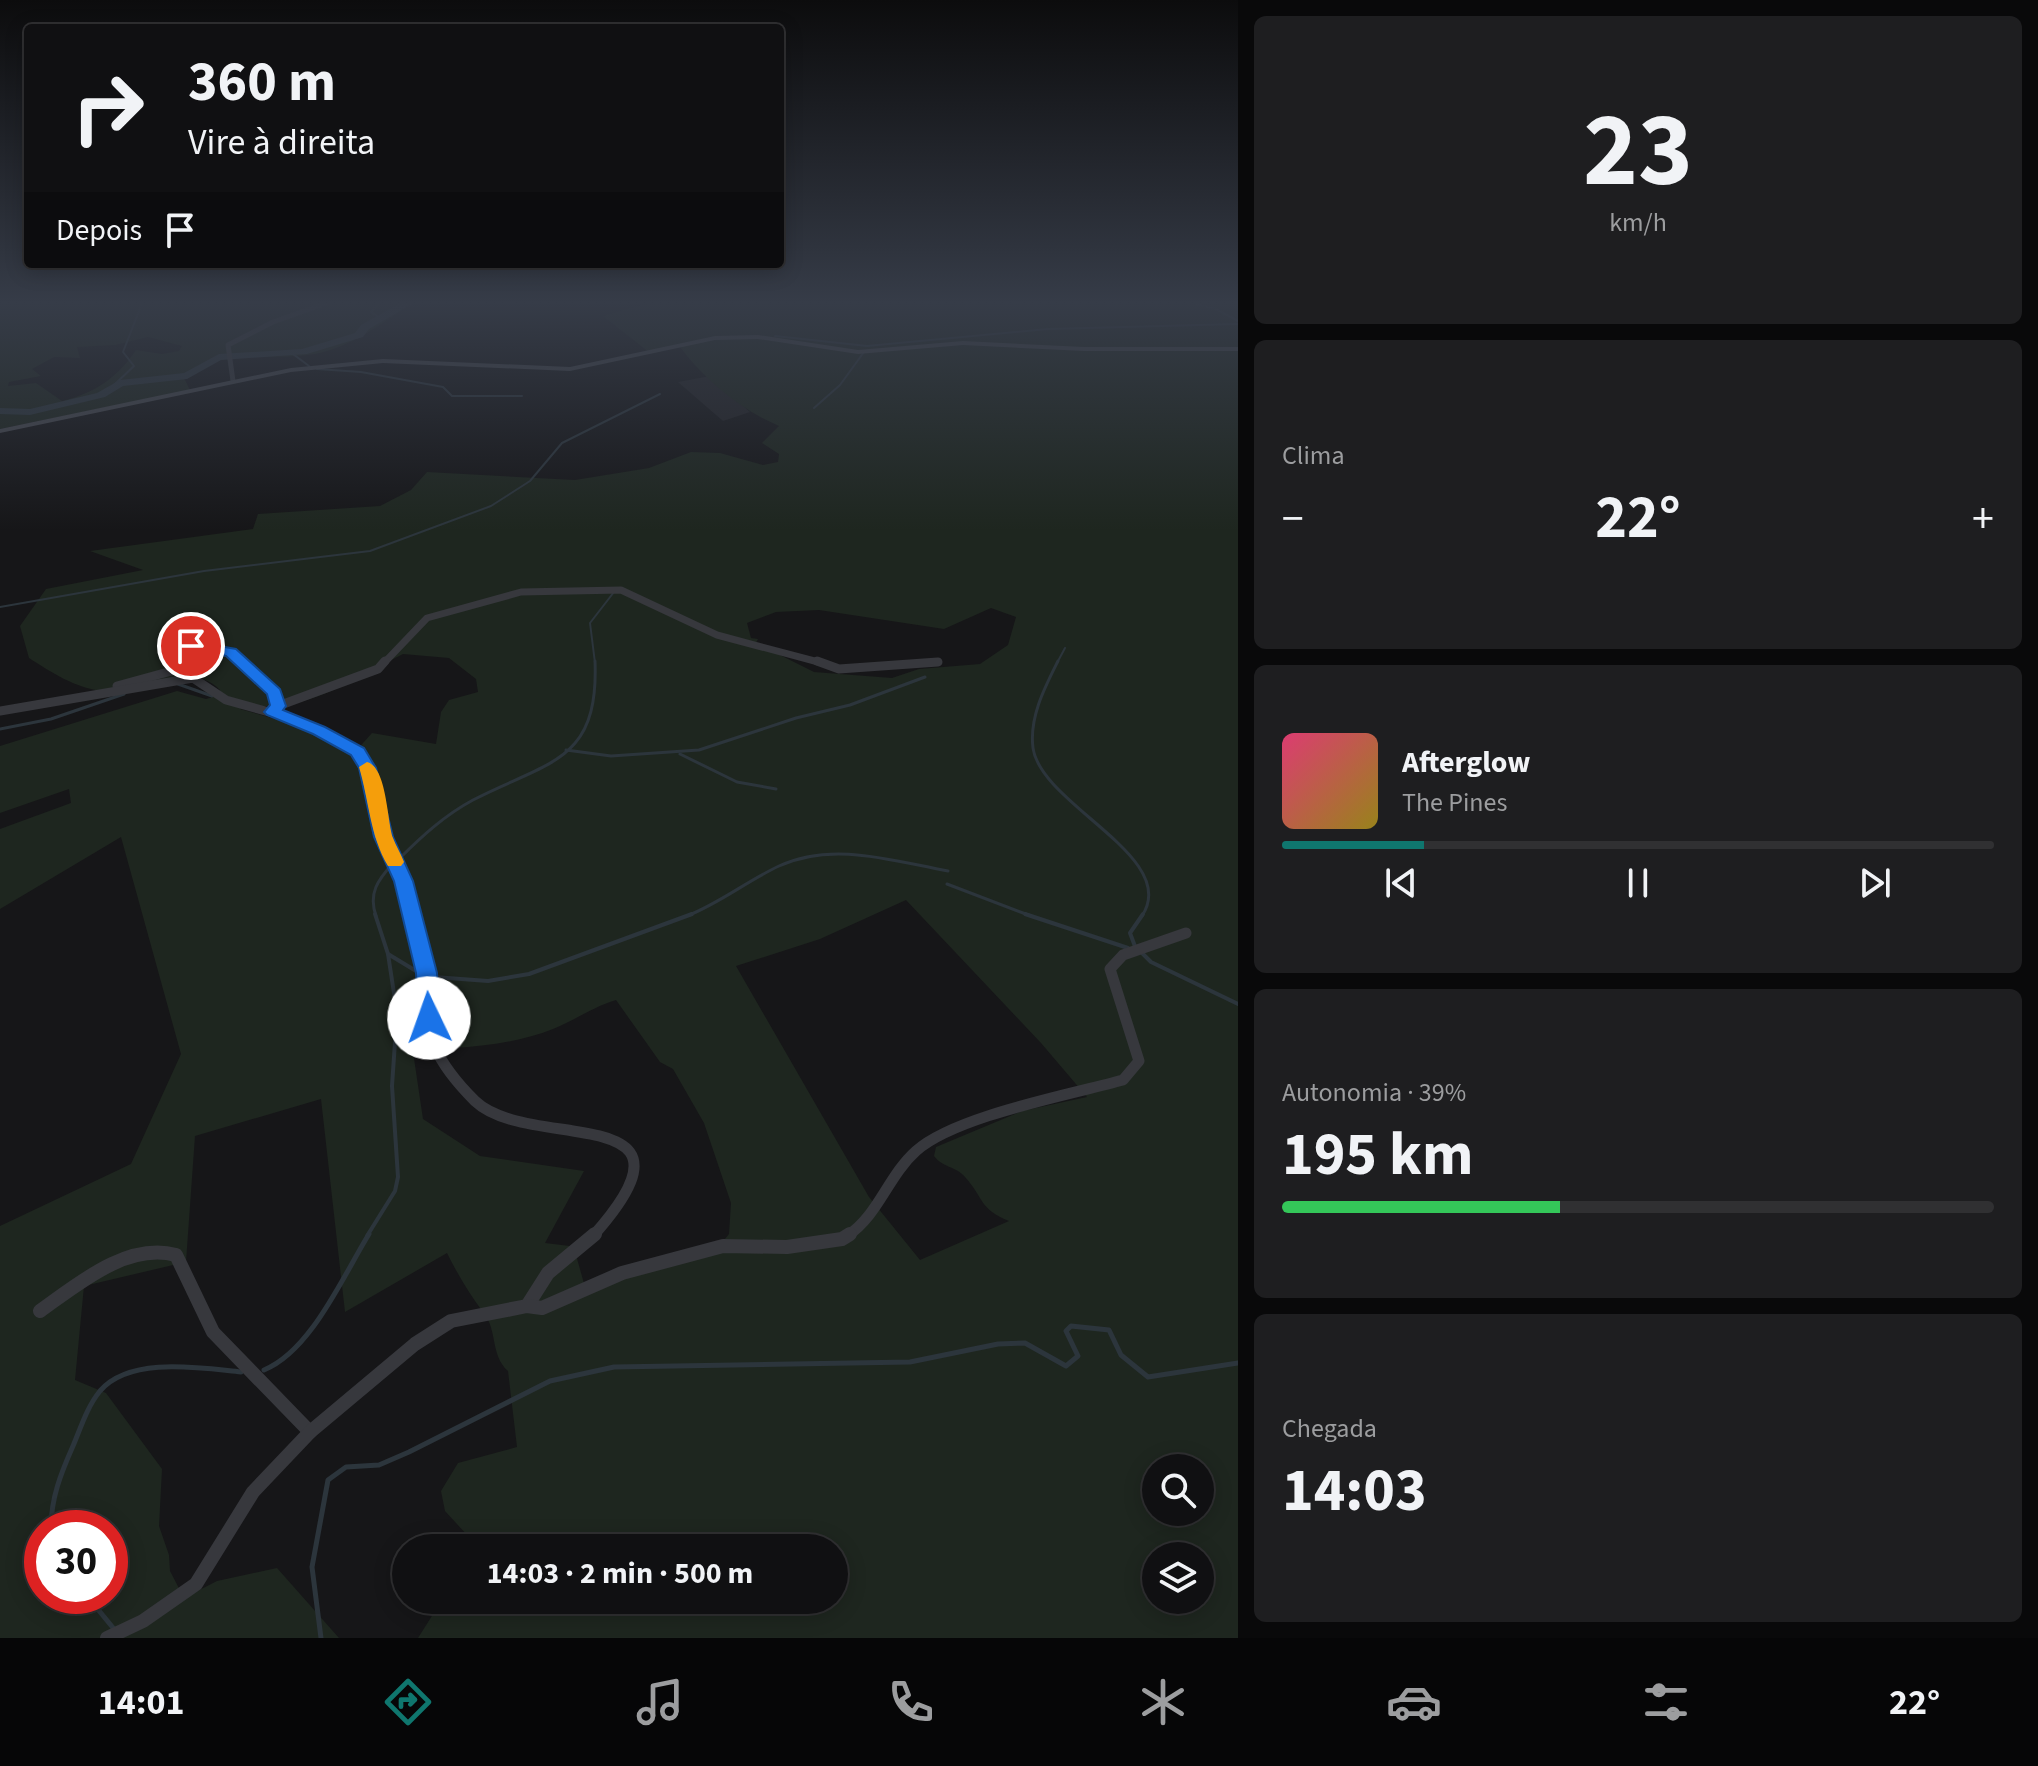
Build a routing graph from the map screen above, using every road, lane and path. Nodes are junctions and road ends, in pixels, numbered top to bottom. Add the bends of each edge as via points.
1 (232, 377) edge
2 (252, 377) edge
3 (233, 381) junction
4 (0, 431) edge
5 (938, 662) dead end
6 (84, 697) junction
7 (275, 709) junction
8 (0, 711) edge
9 (1186, 933) dead end
10 (527, 1306) junction
11 (40, 1311) dead end
12 (310, 1432) junction
13 (107, 1638) edge

1 - 3 street
2 - 3 street
3 - 4 street
5 - 7 street via 839,669 717,635 621,590 521,592 427,618 378,669
6 - 7 street via 193,678 226,700
6 - 7 street via 218,656 192,648 195,644 231,652 274,692
6 - 8 street
7 - 10 street via 350,745 368,768 383,837 403,881 423,956 430,1036 445,1066 484,1107 608,1139 633,1157 635,1172 623,1202 589,1240 548,1273
9 - 10 street via 1123,955 1110,969 1111,984 1137,1041 1139,1061 1123,1080 967,1124 918,1149 897,1171 862,1226 842,1239 787,1247 723,1246 622,1273 557,1304
10 - 12 street via 468,1315 434,1331
11 - 12 street via 89,1276 154,1251 169,1251 176,1255 213,1332
12 - 13 street via 253,1492 196,1584 143,1621

